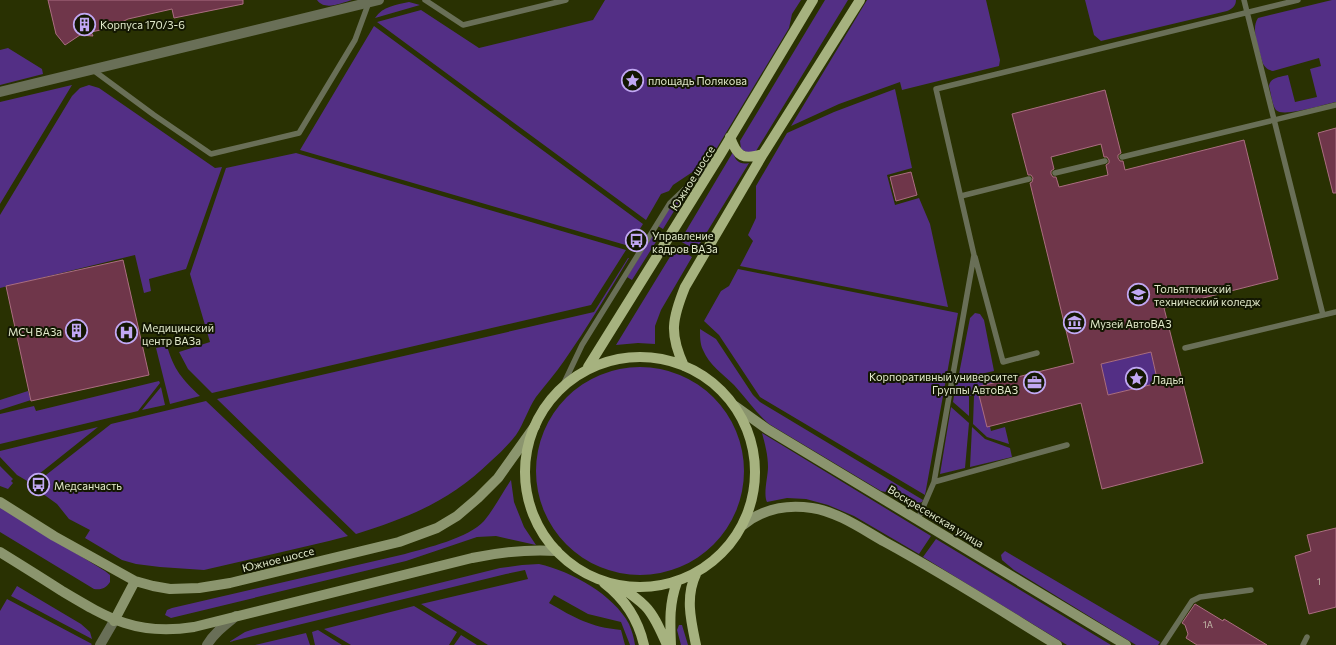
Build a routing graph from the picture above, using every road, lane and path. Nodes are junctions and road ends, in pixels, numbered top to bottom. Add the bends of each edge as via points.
1 (424, 0) edge
2 (566, 0) edge
3 (813, 0) edge
4 (860, 0) edge
5 (1244, 0) edge
6 (1298, 0) edge
7 (374, 1) edge
8 (1247, 13) junction
9 (92, 69) junction
10 (0, 92) edge
11 (1336, 105) edge
12 (1274, 120) junction
13 (730, 137) junction
14 (764, 154) junction
15 (720, 155) junction
16 (1122, 157) dead end
17 (1105, 161) dead end
18 (1055, 173) dead end
19 (1028, 179) dead end
20 (961, 196) junction
21 (974, 255) junction
22 (1336, 312) edge
23 (1323, 315) junction
24 (1185, 348) dead end
25 (1037, 353) dead end
26 (684, 366) junction
27 (588, 367) junction
28 (564, 383) junction
29 (735, 406) junction
30 (535, 426) junction
31 (1068, 445) dead end
32 (934, 482) junction
33 (0, 502) edge
34 (918, 519) junction
35 (743, 525) junction
36 (557, 551) junction
37 (0, 552) edge
38 (696, 574) junction
39 (597, 578) junction
40 (135, 581) junction
41 (677, 582) junction
42 (617, 585) junction
43 (1250, 590) dead end
44 (236, 616) junction
45 (114, 620) junction
46 (1307, 637) dead end
47 (100, 645) edge
48 (207, 645) edge
49 (644, 645) edge
50 (667, 645) edge
51 (671, 645) edge
52 (696, 645) edge
53 (1056, 645) edge
54 (1126, 645) edge
55 (1163, 645) edge
56 (1302, 645) edge

1 - 2 lane via 463,25
3 - 13 main road, Южное шоссе
4 - 14 main road
5 - 8 lane
6 - 8 lane
7 - 9 street
7 - 9 lane via 355,40 299,132 211,154
8 - 12 lane
8 - 20 lane via 936,89
9 - 10 street
11 - 12 lane
12 - 16 lane
12 - 23 lane
13 - 14 main road via 738,154 752,158
13 - 15 main road, Южное шоссе
14 - 26 main road via 702,258 676,308 674,337
15 - 27 main road, Южное шоссе
15 - 28 lane via 670,203 582,345
17 - 18 lane
19 - 20 lane
20 - 21 lane
21 - 25 lane via 1003,362
21 - 32 lane
22 - 23 lane
23 - 24 lane
26 - 27 main road via 666,359 629,356 612,358
26 - 29 main road via 712,384
27 - 28 main road
28 - 30 main road
29 - 34 main road, Воскресенская улица via 767,429
29 - 35 main road via 747,430 755,461 753,496
30 - 36 main road via 528,446 525,483 537,523
30 - 40 main road, Южное шоссе via 498,478 478,498 456,516 420,535 230,584 170,589
31 - 32 lane
32 - 34 lane
33 - 40 main road, Южное шоссе via 54,536
34 - 54 main road, Воскресенская улица
35 - 38 main road via 721,554
35 - 53 main road via 753,517 787,506 830,512 918,560
36 - 39 main road via 568,561
36 - 44 main road via 518,550 472,558
37 - 45 main road via 95,611
38 - 41 main road
38 - 52 main road via 689,596
39 - 42 main road
39 - 49 main road via 613,590 634,616
40 - 45 main road
41 - 42 main road via 656,587
41 - 51 main road via 670,613
42 - 50 main road via 646,607
43 - 55 lane via 1200,597 1192,601
44 - 45 main road via 176,630 156,630
44 - 48 street via 221,628
45 - 47 street
46 - 56 lane

